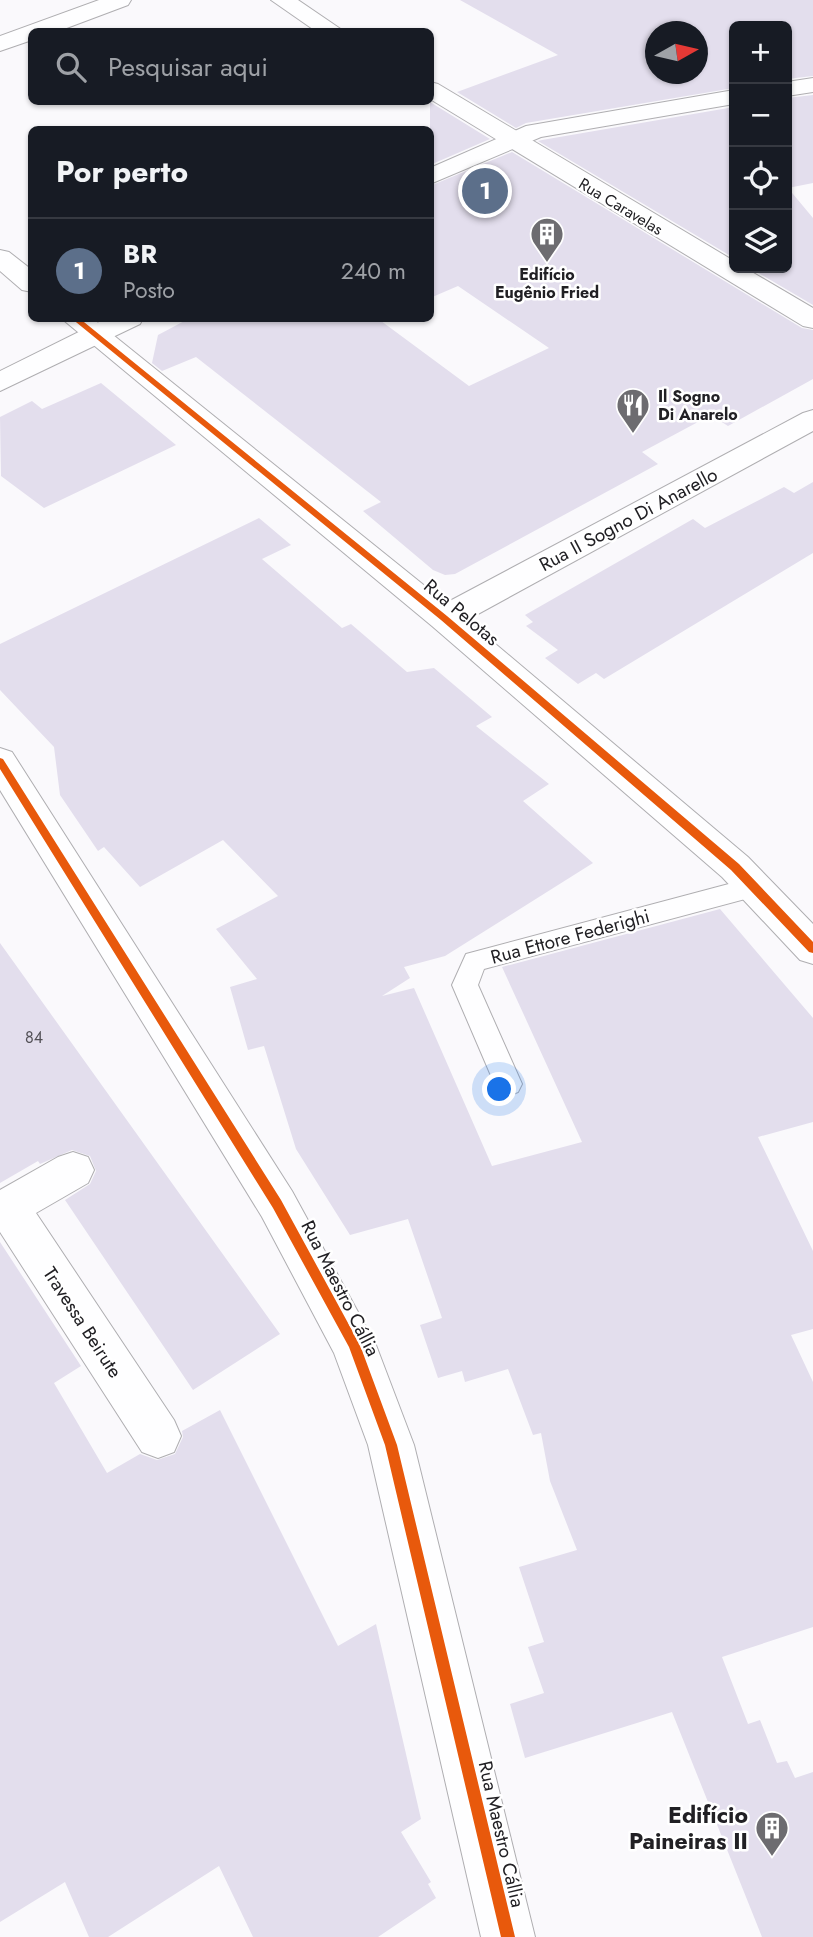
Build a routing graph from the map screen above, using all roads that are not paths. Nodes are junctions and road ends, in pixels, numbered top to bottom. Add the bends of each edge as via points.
1 (120, 0) edge
2 (282, 0) edge
3 (44, 28) edge
4 (328, 28) edge
5 (28, 34) edge
6 (0, 44) edge
7 (813, 85) edge
8 (792, 88) edge
9 (434, 91) edge
10 (729, 98) edge
11 (513, 139) junction
12 (434, 175) edge
13 (0, 258) edge
14 (28, 281) edge
15 (813, 320) edge
16 (110, 322) edge
17 (85, 327) edge
18 (0, 382) edge
19 (813, 419) edge
20 (444, 618) junction
21 (0, 761) edge
22 (755, 887) junction
23 (813, 949) edge
24 (508, 1084) dead end
25 (73, 1170) dead end
26 (4, 1210) edge
27 (158, 1436) dead end
28 (508, 1937) edge

1 - 3 street
2 - 4 street
5 - 6 street
7 - 8 street
9 - 11 street, Rua Caravelas
10 - 11 street via 584,121
11 - 12 street
11 - 15 street, Rua Caravelas
13 - 14 street
16 - 17 street
17 - 18 street
17 - 20 street, Rua Pelotas
19 - 20 street, Rua II Sogno Di Anarello
20 - 22 street, Rua Pelotas
21 - 28 street, Rua Maestro Cállia via 277,1204 354,1345 391,1445
22 - 23 street, Rua Pelotas
22 - 24 lane, Rua Ettore Federighi via 475,961 465,985
25 - 26 street
26 - 27 street, Travessa Beirute

